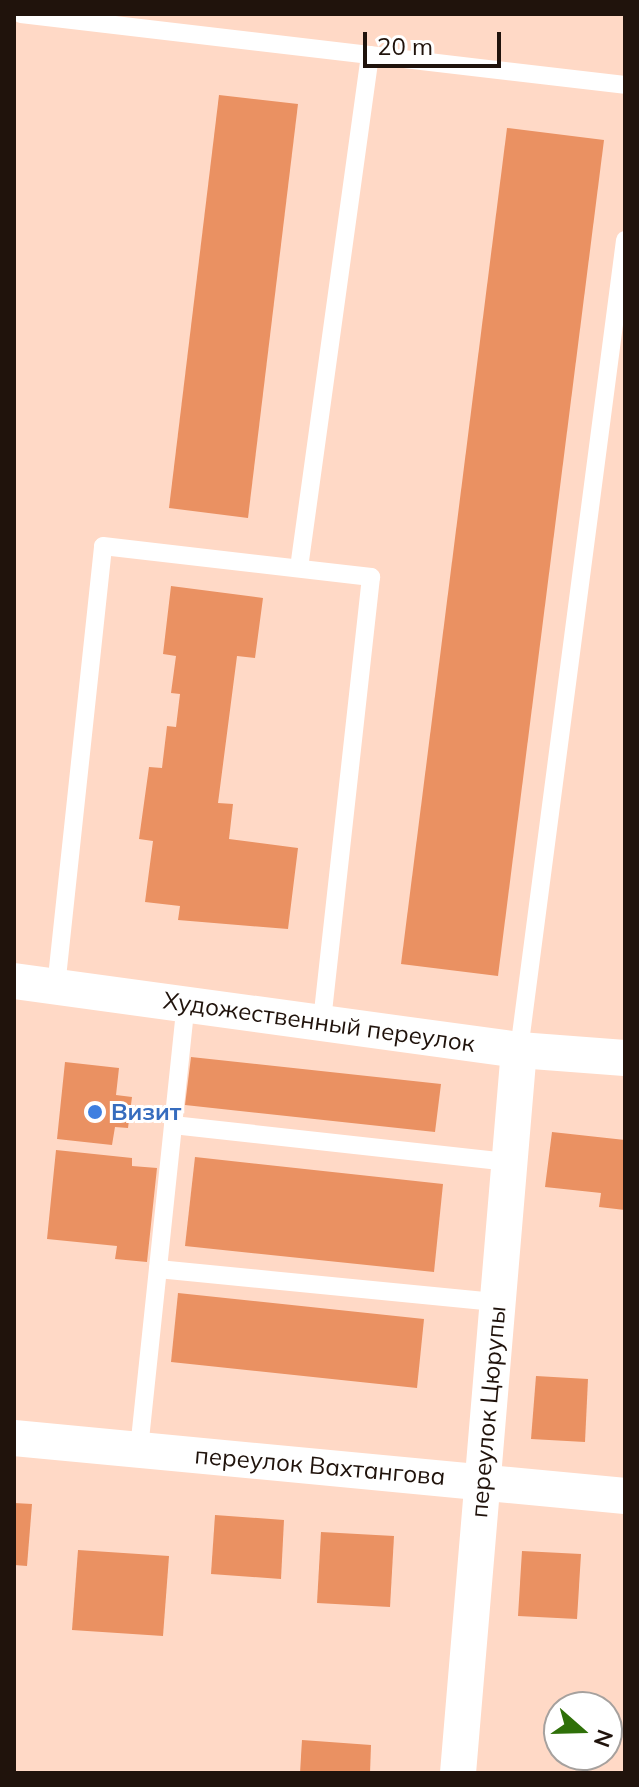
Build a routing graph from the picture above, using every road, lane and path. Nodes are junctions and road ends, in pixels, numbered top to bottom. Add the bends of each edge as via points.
1 (21, 14) edge
2 (370, 55) junction
3 (625, 85) edge
4 (625, 240) edge
5 (299, 568) junction
6 (14, 981) edge
7 (56, 987) junction
8 (186, 1003) junction
9 (322, 1021) junction
10 (519, 1050) junction
11 (625, 1058) edge
12 (173, 1125) junction
13 (509, 1162) junction
14 (158, 1269) junction
15 (497, 1302) junction
16 (14, 1438) edge
17 (139, 1449) junction
18 (482, 1481) junction
19 (625, 1496) edge
20 (458, 1773) edge

1 - 2 lane
2 - 3 lane
2 - 5 lane
4 - 10 lane
5 - 7 lane via 103,546
5 - 9 lane via 371,577
6 - 7 street, Художественный переулок
7 - 8 street, Художественный переулок
8 - 9 street, Художественный переулок
8 - 12 lane
9 - 10 street, Художественный переулок
10 - 11 street, Художественный переулок
10 - 13 street, переулок Цюрупы
12 - 13 lane
12 - 14 lane
13 - 15 street, переулок Цюрупы
14 - 15 lane
14 - 17 lane
15 - 18 street, переулок Цюрупы
16 - 17 street, переулок Вахтангова
17 - 18 street, переулок Вахтангова
18 - 19 street, переулок Вахтангова
18 - 20 street, переулок Цюрупы

